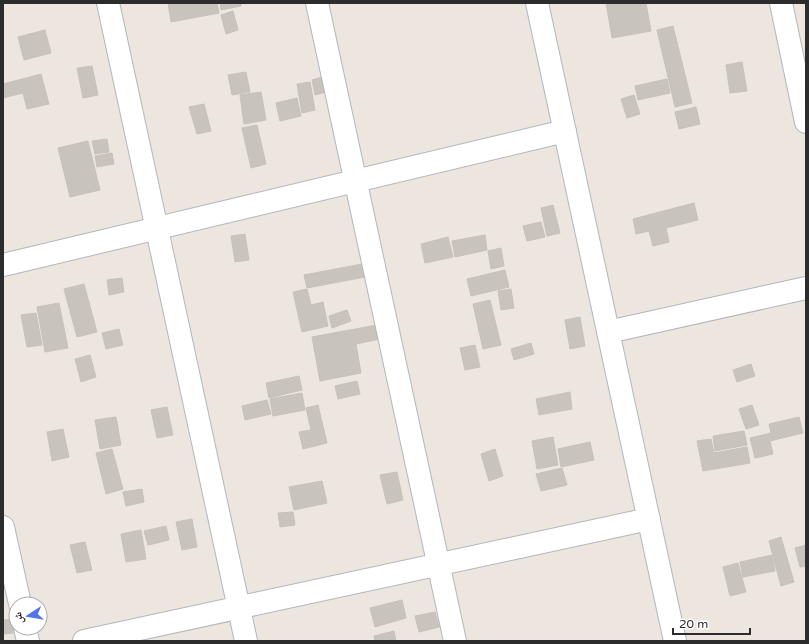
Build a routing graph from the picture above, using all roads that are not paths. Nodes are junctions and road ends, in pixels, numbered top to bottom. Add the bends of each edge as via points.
1 (108, 3) edge
2 (537, 3) edge
3 (781, 3) edge
4 (320, 4) edge
5 (806, 122) edge
6 (566, 131) junction
7 (356, 181) junction
8 (156, 228) junction
9 (3, 265) edge
10 (806, 288) edge
11 (608, 332) junction
12 (649, 519) junction
13 (3, 527) edge
14 (439, 564) junction
15 (18, 596) edge
16 (238, 608) junction
17 (84, 641) edge
18 (246, 641) edge
19 (455, 641) edge
20 (675, 641) edge

1 - 8 street
2 - 6 street
3 - 5 street
4 - 7 street
6 - 7 street
6 - 11 street
7 - 8 street
7 - 14 street
8 - 9 street
8 - 16 street
10 - 11 street
11 - 12 street
12 - 14 street
12 - 20 street
13 - 15 street
14 - 16 street
14 - 19 street
16 - 17 street
16 - 18 street

